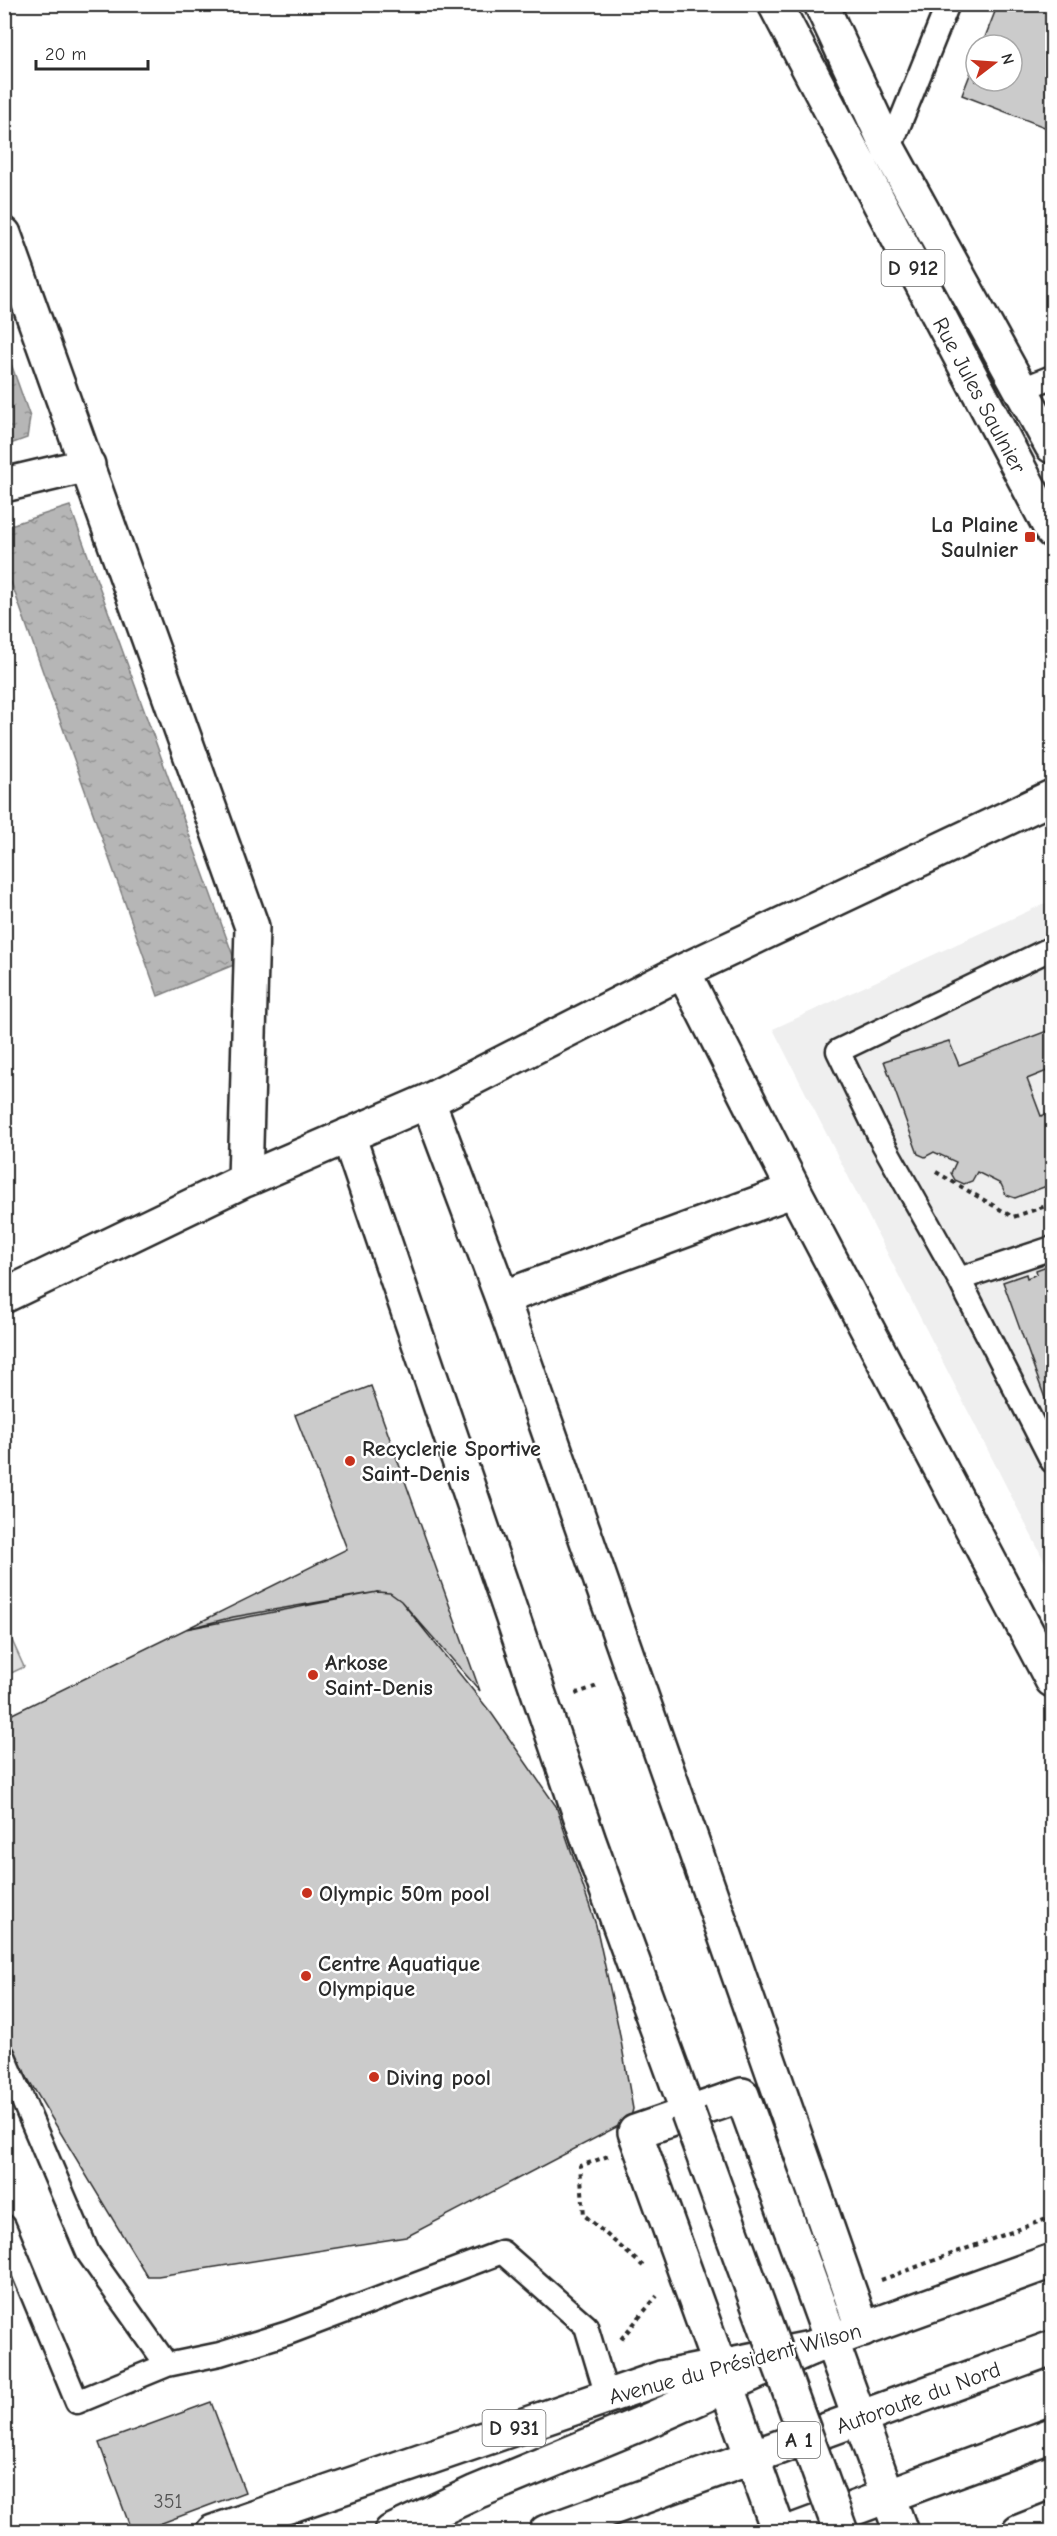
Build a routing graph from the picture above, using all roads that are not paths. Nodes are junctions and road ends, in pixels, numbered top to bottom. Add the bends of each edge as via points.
1 (775, 4) edge
2 (821, 4) edge
3 (948, 4) edge
4 (889, 150) junction
5 (4, 234) edge
6 (1053, 377) edge
7 (1022, 389) junction
8 (1053, 446) edge
9 (88, 465) junction
10 (4, 485) edge
11 (1053, 531) edge
12 (1053, 797) edge
13 (1053, 948) edge
14 (683, 971) junction
15 (428, 1101) junction
16 (348, 1134) junction
17 (244, 1180) junction
18 (794, 1190) junction
19 (1049, 1249) dead end
20 (959, 1280) junction
21 (4, 1296) edge
22 (502, 1298) junction
23 (1053, 1461) edge
24 (1053, 1680) edge
25 (4, 2056) edge
26 (688, 2113) junction
27 (4, 2226) edge
28 (1053, 2261) edge
29 (863, 2330) junction
30 (821, 2344) junction
31 (1053, 2348) edge
32 (167, 2365) junction
33 (723, 2375) junction
34 (607, 2396) junction
35 (860, 2418) junction
36 (1053, 2435) edge
37 (753, 2457) junction
38 (888, 2496) junction
39 (1053, 2519) edge
40 (213, 2532) edge
41 (391, 2532) edge
42 (546, 2532) edge
43 (779, 2532) edge
44 (790, 2532) edge
45 (841, 2532) edge
46 (901, 2532) edge
47 (1019, 2532) edge

1 - 11 main road, Rue Jules Saulnier / D 912
2 - 4 main road, Rue Jules Saulnier / D 912
3 - 4 lane
4 - 7 main road, Rue Jules Saulnier / D 912
5 - 9 main road
6 - 7 lane
7 - 8 main road, Rue Jules Saulnier / D 912
9 - 10 main road
9 - 17 main road via 252,927
12 - 14 main road
13 - 20 lane via 838,1051 881,1140
14 - 15 main road
14 - 18 main road
15 - 16 main road
15 - 22 main road
16 - 17 main road
16 - 26 main road via 590,1841
17 - 21 main road
18 - 22 main road
18 - 24 main road
19 - 20 lane
20 - 23 lane
22 - 29 main road
25 - 32 lane via 88,2253
26 - 30 main road via 742,2094
26 - 33 main road via 634,2132
26 - 45 main road, bridge
27 - 32 lane via 77,2402
28 - 29 main road, Avenue du Président Wilson
29 - 30 main road, Avenue du Président Wilson
30 - 33 main road, Avenue du Président Wilson
30 - 35 main road
31 - 35 main road, Autoroute du Nord / A 1
32 - 34 lane via 288,2333 502,2252 586,2326
33 - 34 main road, Avenue du Président Wilson / D 931 via 661,2378
33 - 37 main road
33 - 41 main road via 638,2425
34 - 40 main road, Avenue du Président Wilson / D 931
35 - 37 main road, Autoroute du Nord / A 1
35 - 38 main road
36 - 38 main road
37 - 42 main road, Autoroute du Nord / A 1
37 - 43 main road
38 - 44 main road
38 - 46 main road
39 - 47 main road

